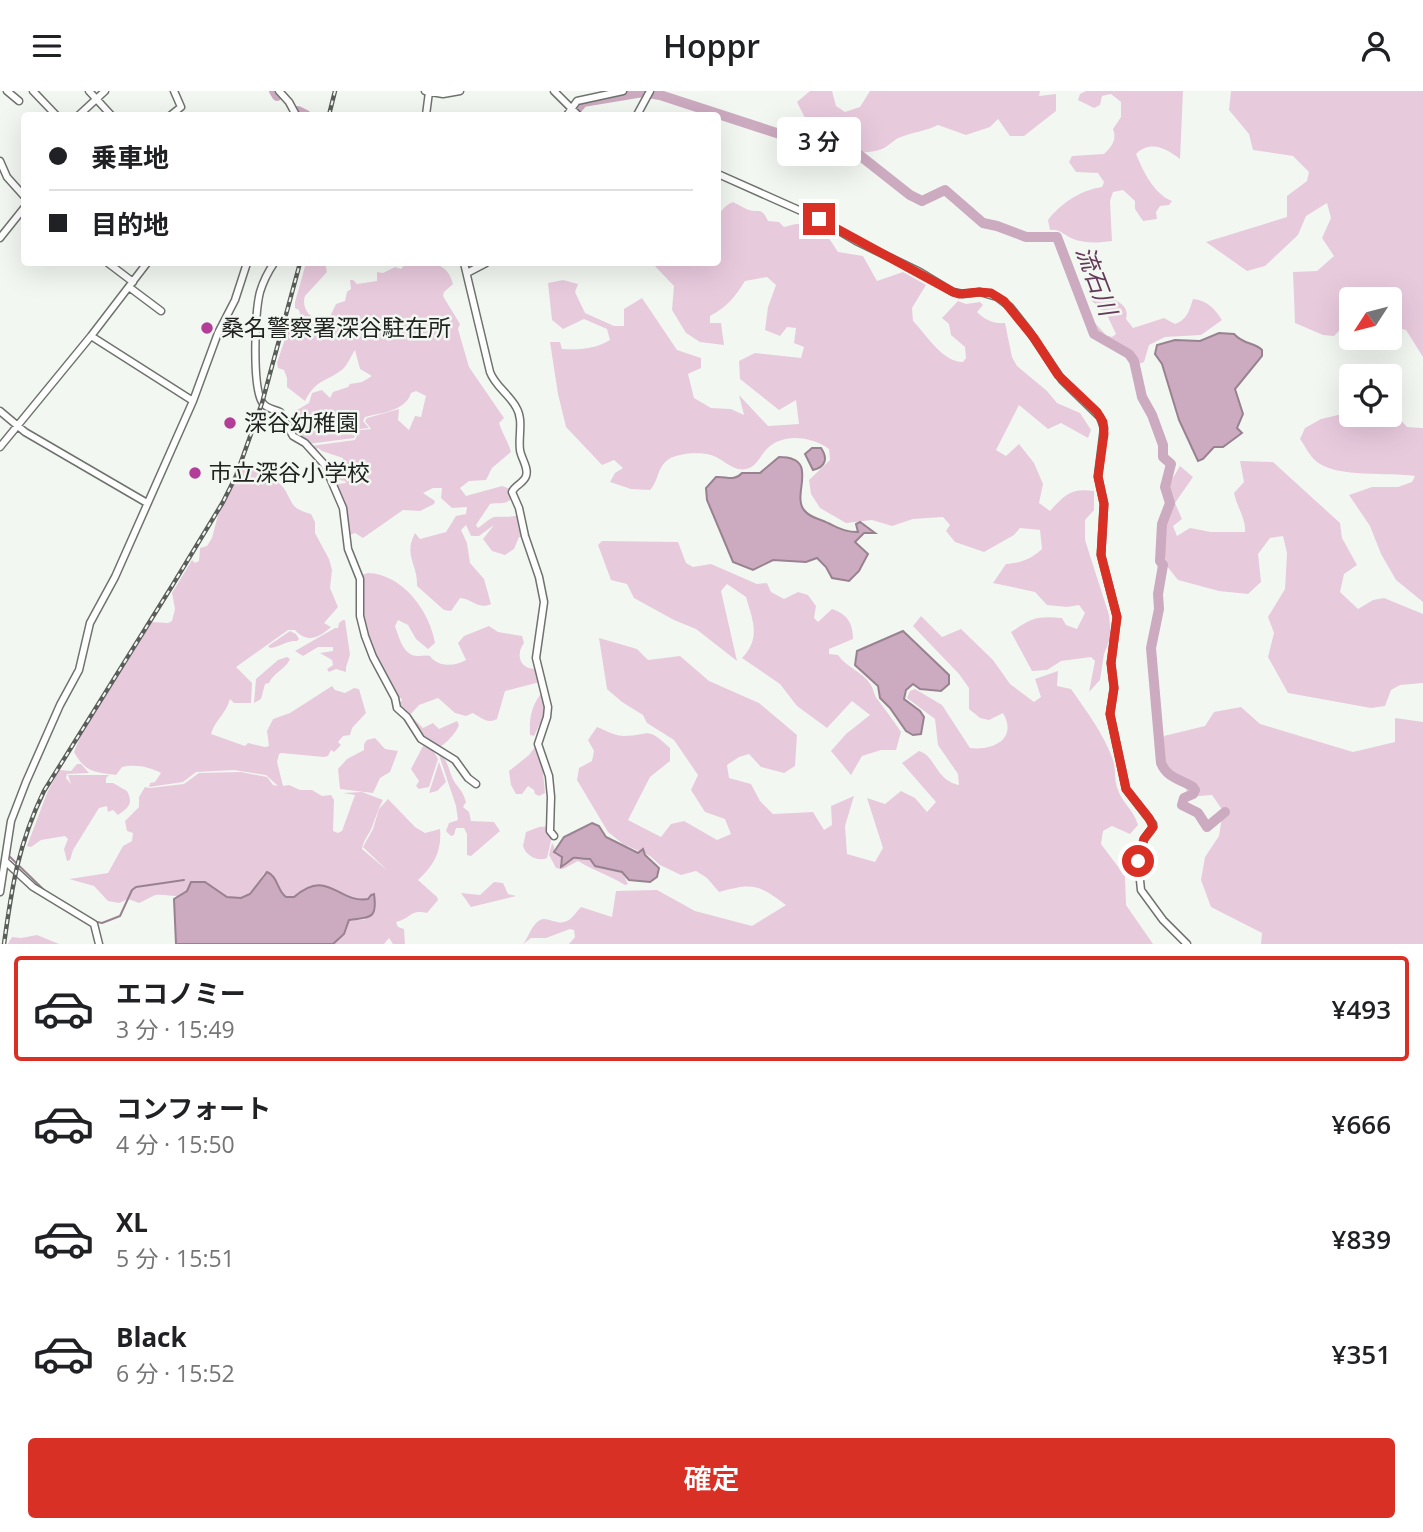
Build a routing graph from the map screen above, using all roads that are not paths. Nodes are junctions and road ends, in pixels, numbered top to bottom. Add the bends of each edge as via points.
1 (7, 91) edge
2 (33, 91) edge
3 (89, 91) edge
4 (105, 91) edge
5 (427, 91) edge
6 (460, 91) edge
7 (554, 91) edge
8 (623, 91) edge
9 (178, 93) edge
10 (284, 93) edge
11 (649, 93) edge
12 (96, 99) junction
13 (19, 101) dead end
14 (54, 112) edge
15 (82, 112) edge
16 (108, 112) edge
17 (175, 112) edge
18 (294, 112) edge
19 (426, 112) edge
20 (569, 112) edge
21 (638, 112) edge
22 (0, 161) edge
23 (721, 175) edge
24 (21, 193) edge
25 (21, 212) edge
26 (0, 238) edge
27 (111, 266) edge
28 (145, 266) edge
29 (246, 266) edge
30 (272, 266) edge
31 (465, 266) edge
32 (480, 266) edge
33 (467, 273) junction
34 (131, 284) junction
35 (161, 311) dead end
36 (90, 337) junction
37 (193, 401) junction
38 (0, 411) edge
39 (17, 425) junction
40 (0, 447) edge
41 (147, 503) junction
42 (476, 784) dead end
43 (554, 835) dead end
44 (4, 856) edge
45 (1, 883) edge
46 (0, 892) edge
47 (99, 944) edge
48 (1187, 944) edge

1 - 13 street
2 - 14 street
3 - 12 street
4 - 12 street
5 - 6 street
5 - 19 street
7 - 20 street
8 - 20 street via 577,101
9 - 17 street via 181,107
10 - 18 street
11 - 21 street
12 - 15 street
12 - 16 street
22 - 24 street
23 - 48 street via 819,219 953,292 997,296 1010,307 1062,380 1100,417 1104,428 1098,477 1104,504 1101,555 1117,617 1110,714 1126,789 1153,824 1138,861 1141,890
25 - 26 street
27 - 34 street
28 - 34 street
29 - 37 street
30 - 42 street via 258,299 260,399 265,407 280,412 295,438 321,460 344,508 348,549 360,579 365,636 397,709 421,739 455,760
31 - 33 street
32 - 33 street
33 - 43 street via 492,379 518,409 520,421 519,449 527,474 512,492 544,602 536,658 548,707 538,744 549,776 550,831
34 - 35 street
34 - 36 street
36 - 37 street
36 - 39 street
37 - 41 street
38 - 39 street
39 - 40 street
39 - 41 street
41 - 44 street via 90,623 81,664 30,772 11,821
44 - 45 street
44 - 47 street via 33,887 94,924
45 - 46 street

